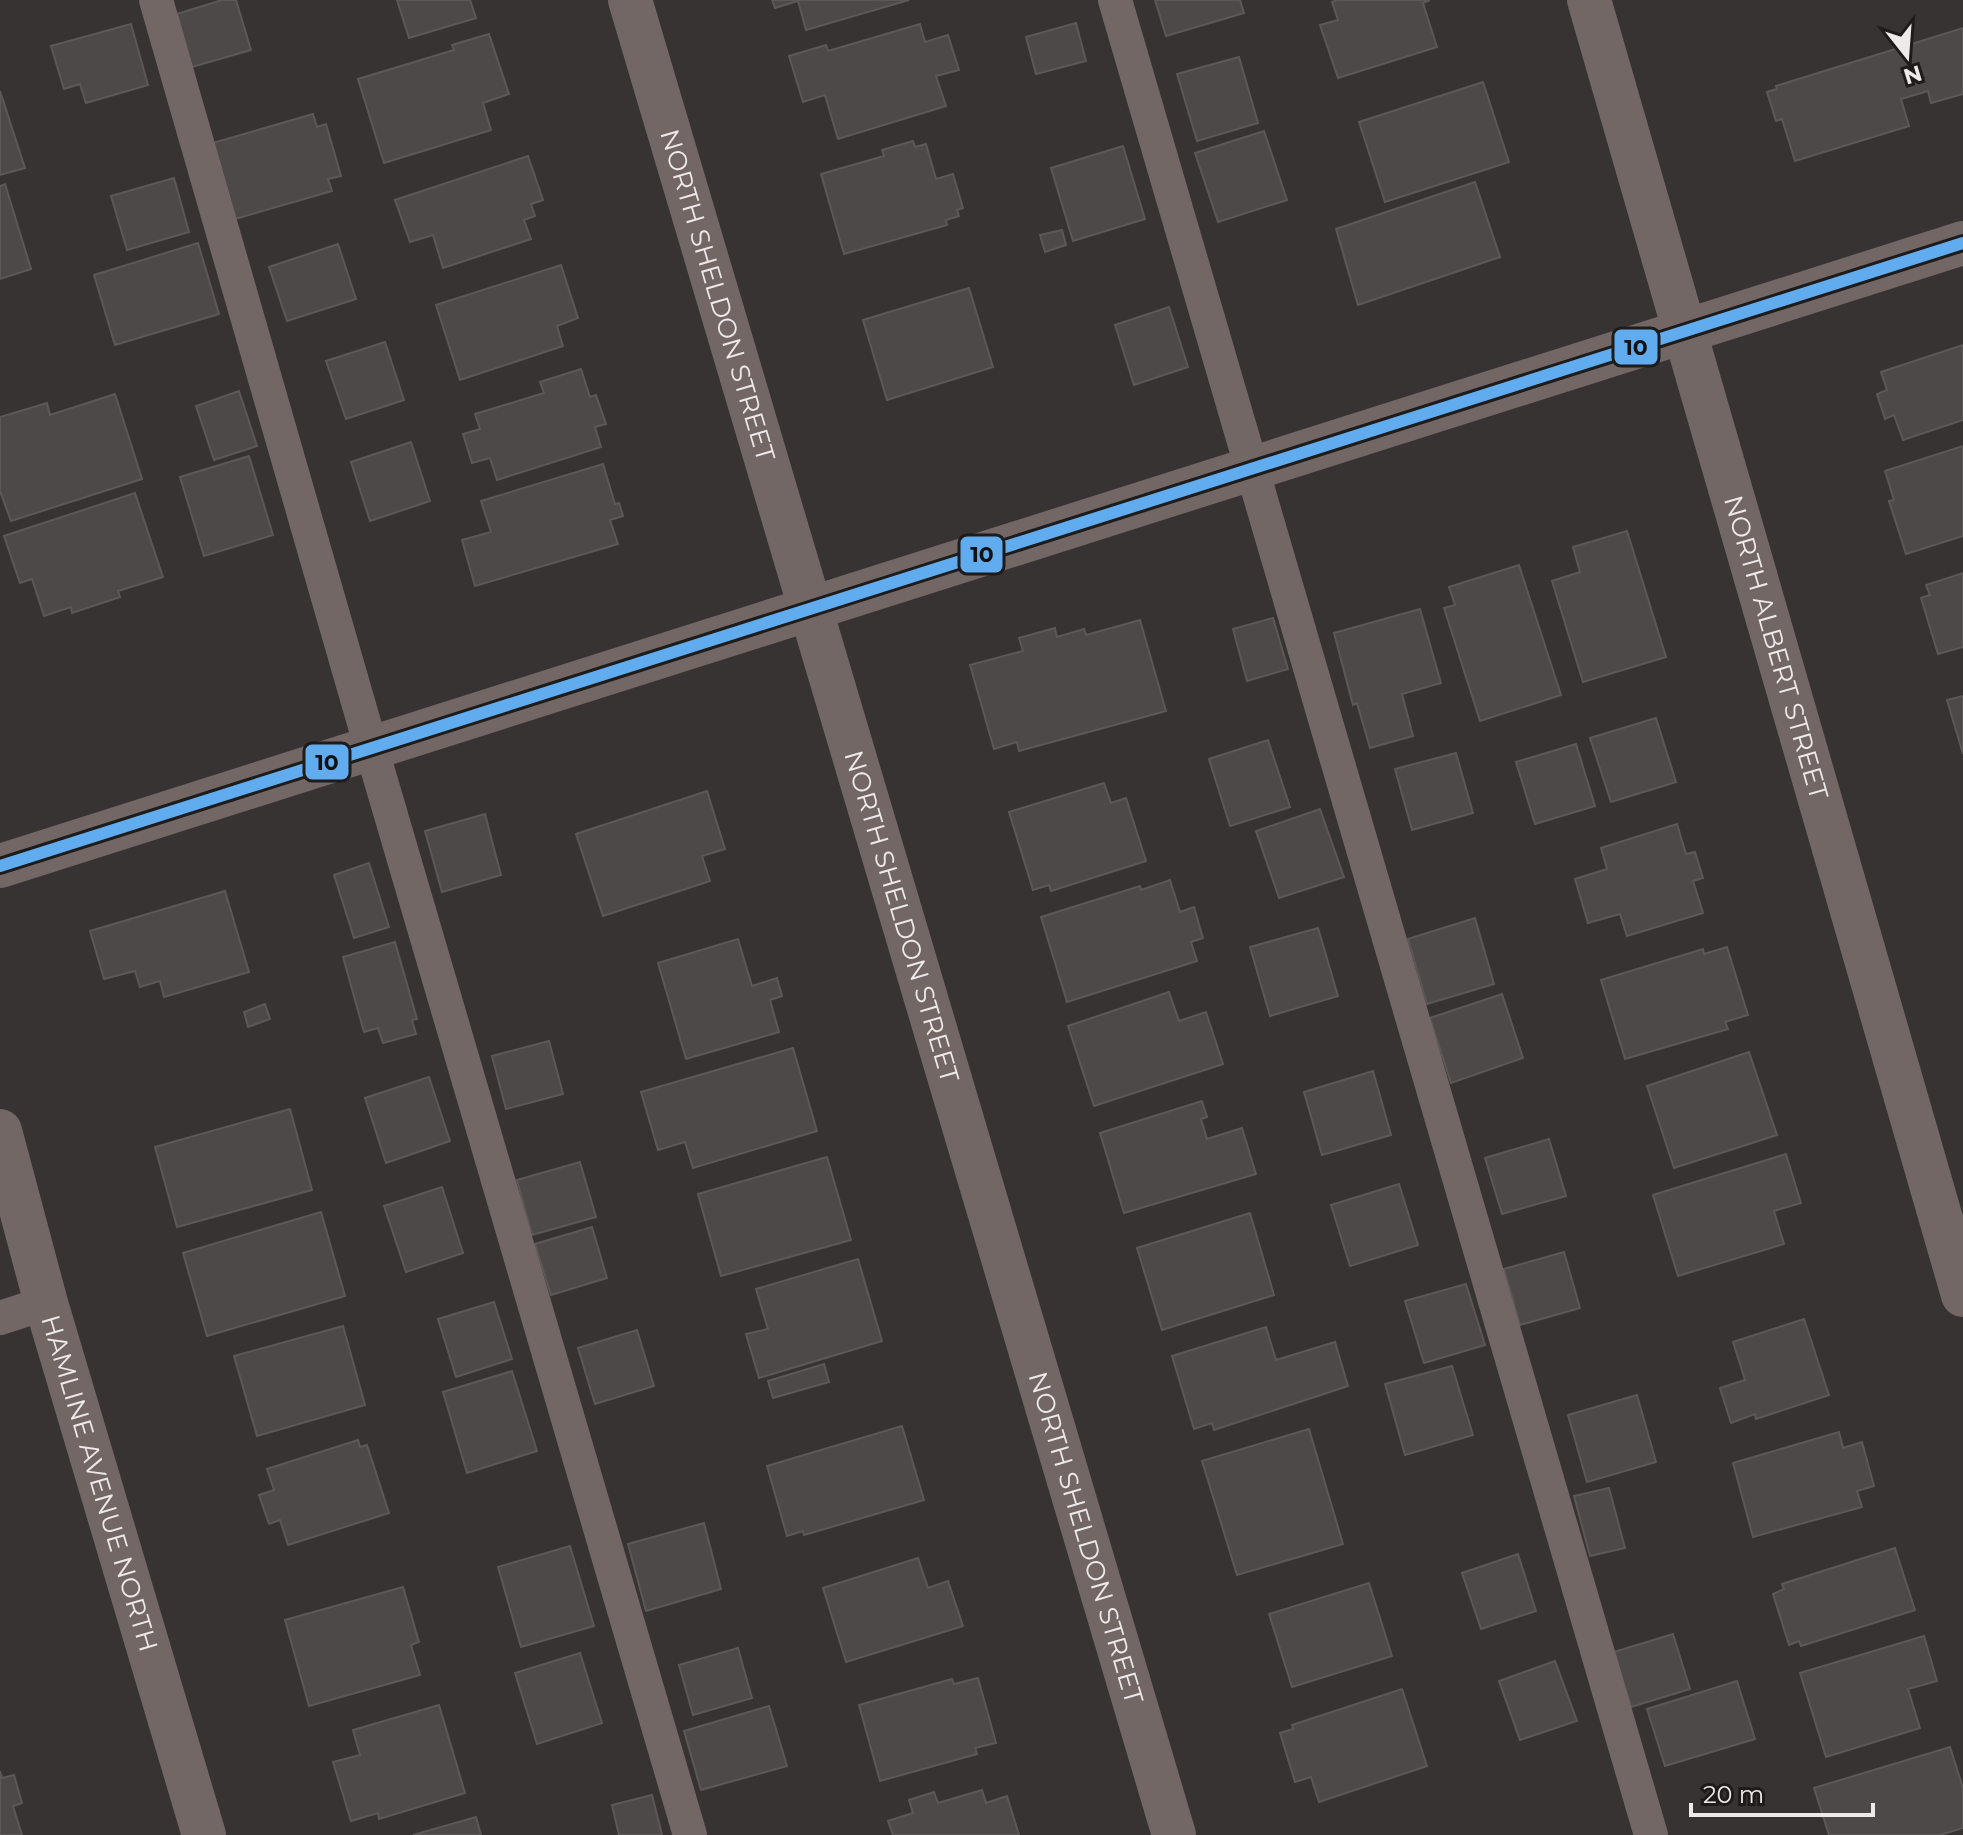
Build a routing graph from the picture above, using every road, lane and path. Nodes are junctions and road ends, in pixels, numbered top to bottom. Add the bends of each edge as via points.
1 (156, 0) edge
2 (630, 0) edge
3 (1115, 0) edge
4 (1589, 0) edge
5 (1963, 243) edge
6 (1683, 331) junction
7 (1251, 470) junction
8 (810, 611) junction
9 (371, 747) junction
10 (0, 866) edge
11 (0, 1131) edge
12 (1963, 1295) edge
13 (46, 1303) junction
14 (0, 1318) edge
15 (204, 1835) edge
16 (690, 1835) edge
17 (1174, 1835) edge
18 (1651, 1835) edge

1 - 9 lane
2 - 8 street, NORTH SHELDON STREET
3 - 7 lane
4 - 6 street, NORTH ALBERT STREET
5 - 6 street
6 - 7 street
6 - 12 street, NORTH ALBERT STREET
7 - 8 street
7 - 18 lane
8 - 9 street
8 - 17 street, NORTH SHELDON STREET
9 - 10 street
9 - 16 lane
11 - 13 street, HAMLINE AVENUE NORTH
13 - 14 lane
13 - 15 street, HAMLINE AVENUE NORTH

